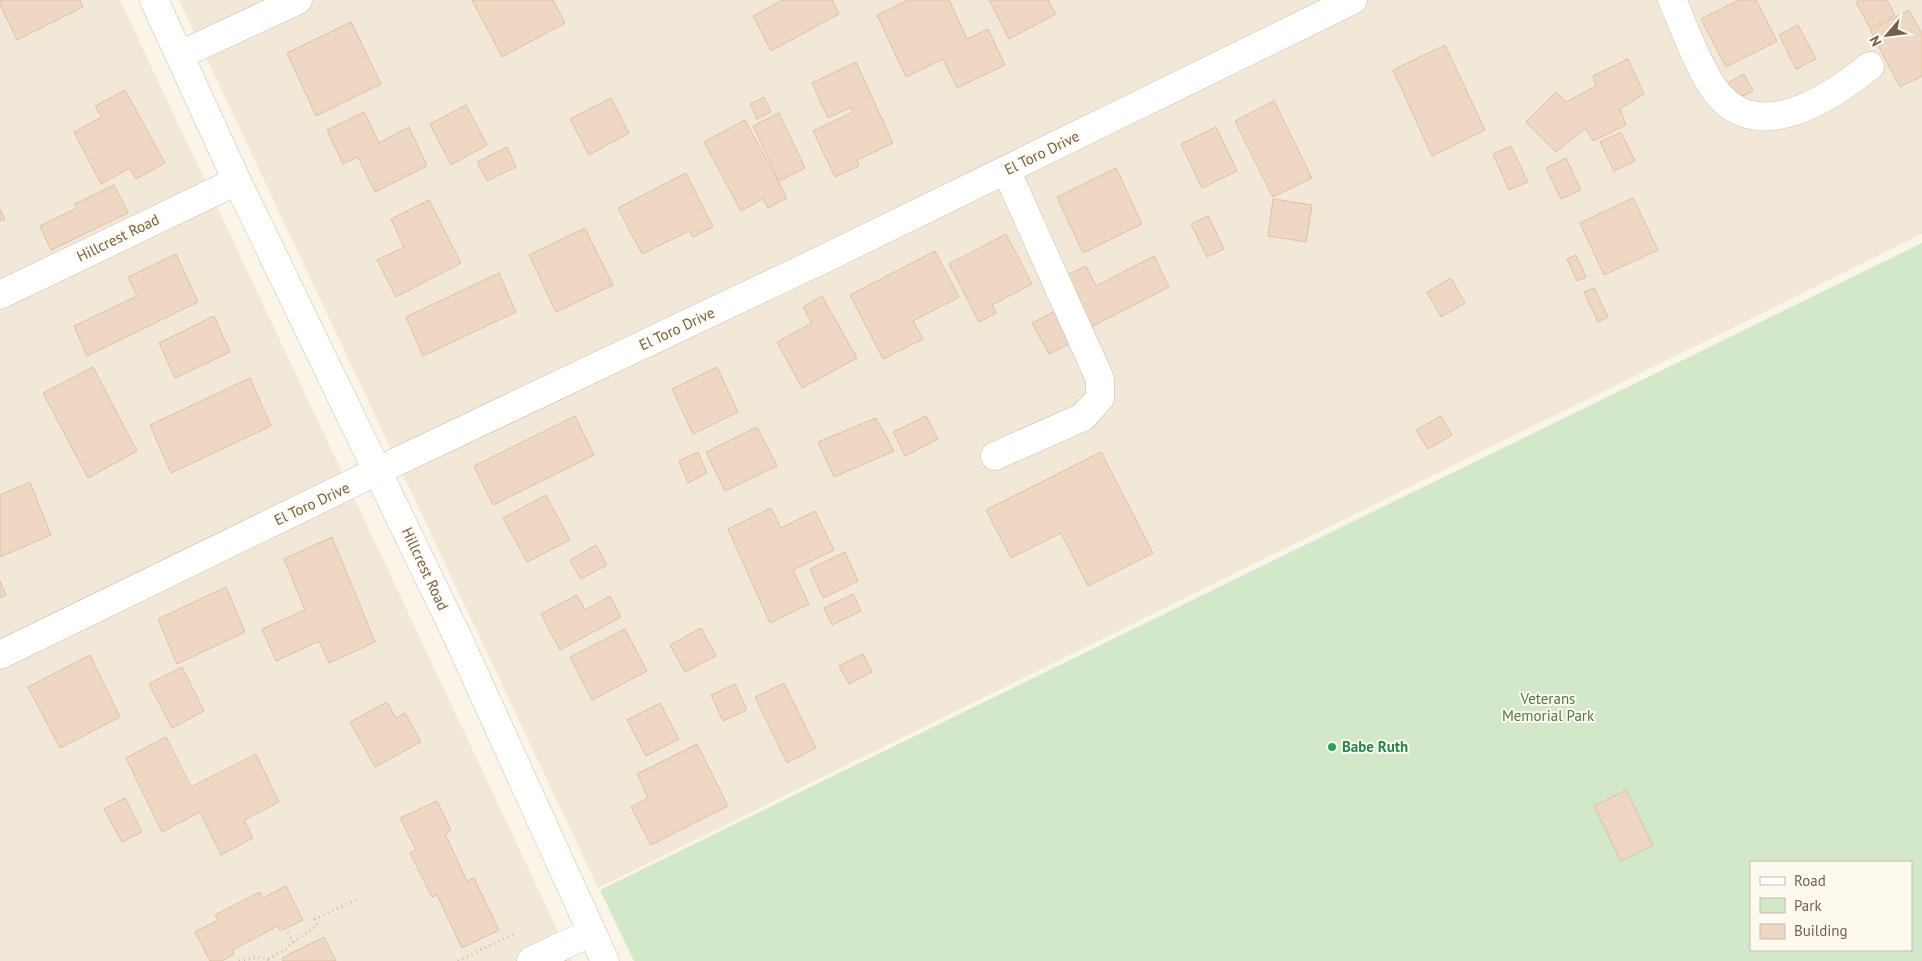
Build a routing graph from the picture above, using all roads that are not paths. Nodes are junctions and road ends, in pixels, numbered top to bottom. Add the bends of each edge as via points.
1 (154, 0) edge
2 (298, 0) edge
3 (1353, 0) edge
4 (1672, 0) edge
5 (180, 55) junction
6 (1870, 66) dead end
7 (1006, 170) junction
8 (237, 181) junction
9 (0, 295) edge
10 (995, 456) dead end
11 (379, 472) junction
12 (0, 655) edge
13 (592, 932) junction
14 (531, 961) edge
15 (605, 961) edge

1 - 5 street, Hillcrest Road
2 - 5 street
3 - 7 street, El Toro Drive
4 - 6 street via 1706,76 1733,110 1750,115 1775,116 1809,107 1842,89
5 - 8 street, Hillcrest Road
7 - 10 street via 1100,379 1100,398 1083,418
7 - 11 street, El Toro Drive
8 - 9 street, Hillcrest Road
8 - 11 street, Hillcrest Road
11 - 12 street, El Toro Drive
11 - 13 street, Hillcrest Road
13 - 14 street
13 - 15 street, Hillcrest Road

